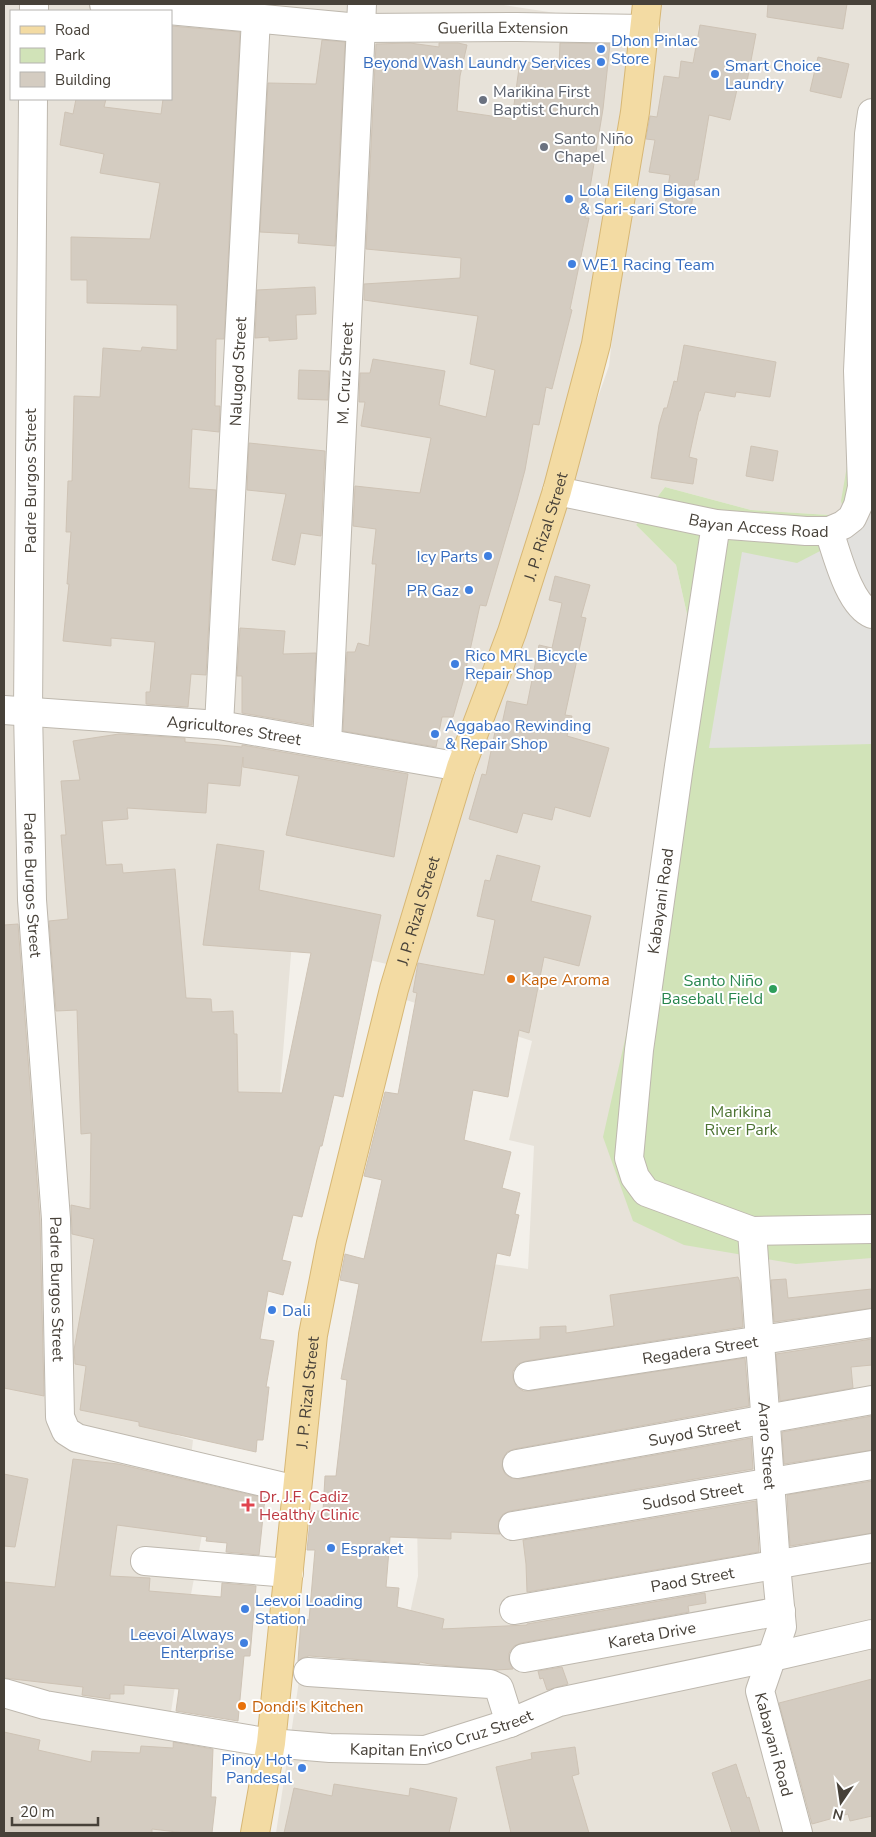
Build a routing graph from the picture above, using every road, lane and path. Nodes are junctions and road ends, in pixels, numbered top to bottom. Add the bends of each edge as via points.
1 (104, 4) edge
2 (169, 10) edge
3 (172, 10) edge
4 (519, 15) edge
5 (360, 16) edge
6 (646, 16) edge
7 (256, 18) junction
8 (33, 100) edge
9 (872, 113) edge
10 (556, 491) junction
11 (716, 524) junction
12 (829, 531) junction
13 (872, 614) edge
14 (16, 711) edge
15 (219, 725) junction
16 (327, 743) junction
17 (461, 767) junction
18 (872, 1229) edge
19 (752, 1232) junction
20 (872, 1323) edge
21 (760, 1340) junction
22 (528, 1376) dead end
23 (872, 1400) edge
24 (766, 1419) junction
25 (517, 1464) dead end
26 (872, 1465) edge
27 (771, 1482) junction
28 (298, 1490) junction
29 (514, 1526) dead end
30 (872, 1548) edge
31 (145, 1561) dead end
32 (776, 1565) junction
33 (289, 1573) junction
34 (514, 1610) dead end
35 (781, 1611) junction
36 (872, 1634) edge
37 (772, 1657) junction
38 (524, 1658) dead end
39 (308, 1672) dead end
40 (4, 1693) edge
41 (510, 1723) junction
42 (271, 1742) junction
43 (255, 1833) edge
44 (798, 1833) edge

1 - 2 street, Guerilla Extension
3 - 7 street, Guerilla Extension
4 - 5 street, Guerilla Extension
4 - 6 street, Guerilla Extension
5 - 7 street, Guerilla Extension
5 - 16 street, M. Cruz Street
6 - 10 main road, J. P. Rizal Street via 633,121 596,344
7 - 15 street, Nalugod Street
8 - 14 street, Padre Burgos Street
9 - 12 street, Bayan Access Road via 858,371 862,487 852,518
10 - 11 street, Bayan Access Road
10 - 17 main road, J. P. Rizal Street via 512,632
11 - 12 street, Bayan Access Road
11 - 19 street, Kabayani Road via 639,1050 630,1158 634,1178 646,1192
12 - 13 street via 856,600
14 - 15 street, Agricultores Street
14 - 28 street, Padre Burgos Street via 56,1218 60,1417 66,1431 77,1438
15 - 16 street, Agricultores Street
16 - 17 street, Agricultores Street
17 - 28 main road, J. P. Rizal Street via 394,989 331,1243 313,1335
18 - 19 street, Kabayani Road
19 - 21 street, Araro Street
20 - 21 street, Regadera Street
21 - 22 street, Regadera Street
21 - 24 street, Araro Street
23 - 24 street, Suyod Street
24 - 25 street, Suyod Street
24 - 27 street, Araro Street
26 - 27 street, Sudsod Street
27 - 29 street, Sudsod Street
27 - 32 street, Araro Street
28 - 33 main road, J. P. Rizal Street
30 - 32 street, Paod Street
31 - 33 street
32 - 34 street, Paod Street
32 - 35 street, Araro Street
33 - 42 main road, J. P. Rizal Street
35 - 37 street, Araro Street via 782,1627
35 - 38 street, Kareta Drive
36 - 37 street, Kapitan Enrico Cruz Street
37 - 41 street, Kapitan Enrico Cruz Street via 559,1702
37 - 44 street, Kabayani Road via 760,1691
39 - 41 street via 490,1684 498,1688
40 - 42 street, Kapitan Enrico Cruz Street via 45,1706
41 - 42 street, Kapitan Enrico Cruz Street via 424,1750 330,1748
42 - 43 main road, J. P. Rizal Street

